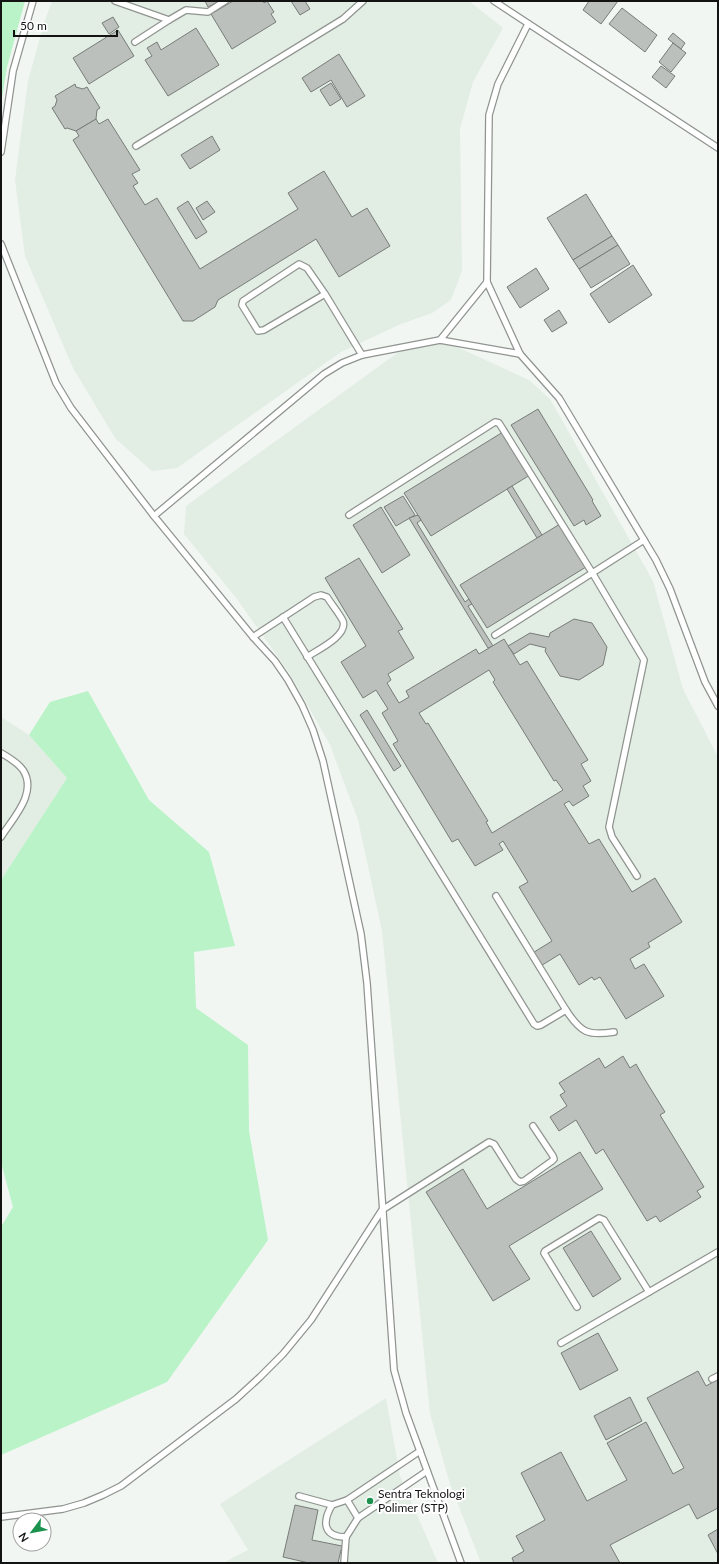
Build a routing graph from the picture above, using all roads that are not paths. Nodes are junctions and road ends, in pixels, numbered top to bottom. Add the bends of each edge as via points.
1 (33, 1) edge
2 (115, 1) edge
3 (225, 1) edge
4 (363, 1) edge
5 (494, 1) edge
6 (169, 20) junction
7 (528, 24) junction
8 (135, 42) dead end
9 (136, 146) dead end
10 (718, 148) edge
11 (1, 152) edge
12 (1, 244) edge
13 (487, 282) junction
14 (325, 294) junction
15 (440, 340) junction
16 (520, 354) junction
17 (362, 355) junction
18 (350, 515) dead end
19 (154, 516) junction
20 (644, 540) junction
21 (593, 574) junction
22 (283, 617) junction
23 (495, 635) dead end
24 (253, 637) junction
25 (307, 657) junction
26 (718, 706) edge
27 (1, 753) edge
28 (1, 837) edge
29 (637, 876) dead end
30 (496, 896) dead end
31 (566, 1010) junction
32 (614, 1032) dead end
33 (533, 1126) dead end
34 (382, 1210) junction
35 (718, 1252) edge
36 (649, 1292) junction
37 (576, 1306) dead end
38 (560, 1343) dead end
39 (718, 1376) edge
40 (712, 1379) dead end
41 (420, 1451) junction
42 (427, 1471) junction
43 (299, 1496) dead end
44 (347, 1500) junction
45 (332, 1506) junction
46 (1, 1517) edge
47 (358, 1518) junction
48 (346, 1537) junction
49 (344, 1563) edge
50 (461, 1563) edge

1 - 11 lane via 13,71
2 - 6 lane
3 - 6 lane via 208,12 186,10
4 - 9 lane via 343,20
5 - 7 lane
6 - 8 lane
7 - 10 lane
7 - 13 lane via 498,84 489,115
12 - 19 lane via 56,383 71,408
13 - 15 lane
13 - 16 lane
14 - 14 lane via 307,268 299,264 243,301 242,305 258,331 264,330
14 - 17 lane
15 - 16 lane
15 - 17 lane
16 - 20 lane via 559,398
17 - 19 lane via 324,374
18 - 21 lane via 495,422 500,423
19 - 24 lane
20 - 21 lane
20 - 26 lane via 663,574 705,682
21 - 23 lane
21 - 29 lane via 644,660 609,827 612,837
22 - 24 lane
22 - 25 lane
22 - 25 lane via 321,595 327,597 343,622 343,630 337,638
24 - 34 lane via 288,680 313,730 323,760 351,883 367,983
25 - 31 lane via 534,1024 540,1025
27 - 28 lane via 23,770 29,786 26,799
30 - 31 lane
31 - 32 lane via 588,1033 598,1035
33 - 34 lane via 554,1159 524,1182 516,1179 494,1144 489,1142
34 - 41 lane via 394,1370
34 - 46 lane via 311,1320 283,1354 236,1399 121,1486 84,1504
35 - 36 lane
36 - 37 lane via 604,1220 599,1218 544,1253
36 - 38 lane
39 - 40 lane
41 - 42 lane
41 - 44 lane
42 - 47 lane
42 - 50 lane
43 - 45 lane
44 - 45 lane
44 - 47 lane
45 - 48 lane via 325,1522 328,1530 333,1536
47 - 48 lane
48 - 49 lane

